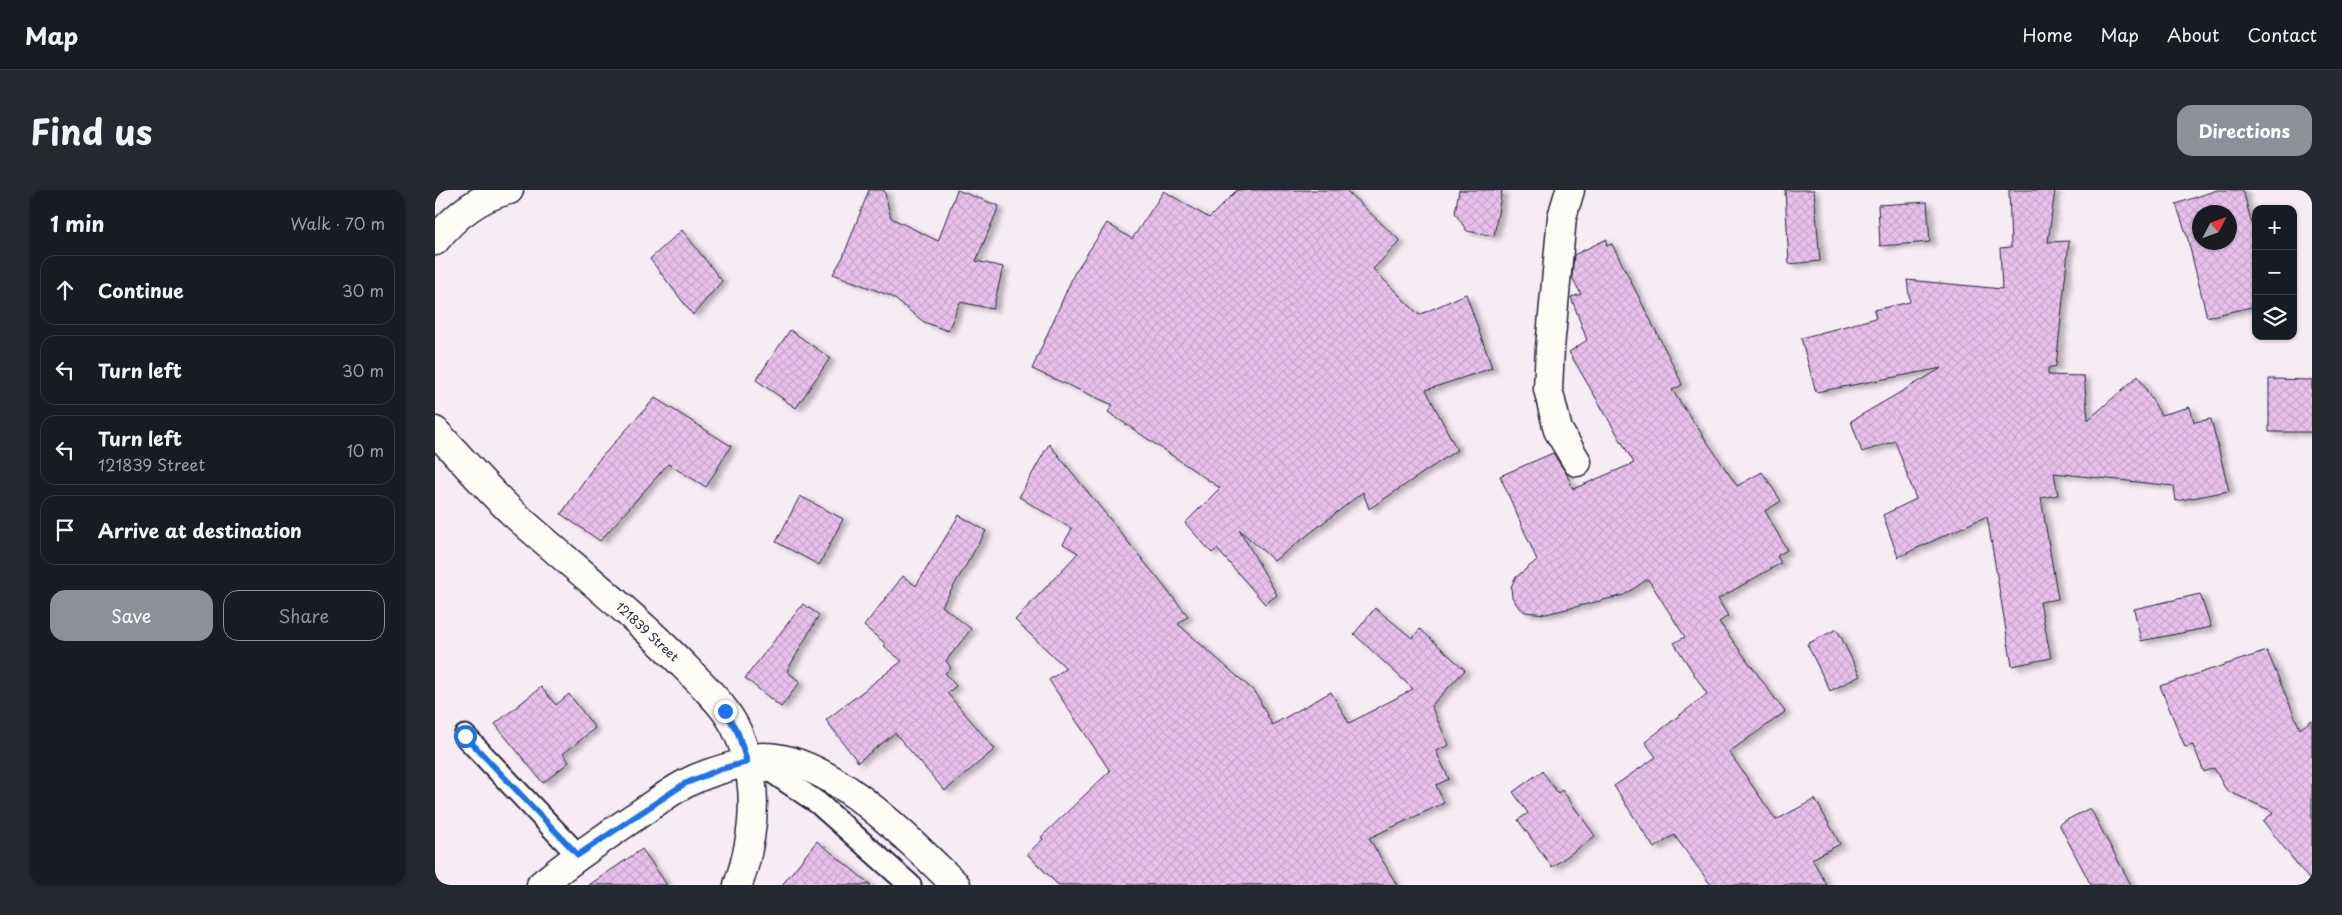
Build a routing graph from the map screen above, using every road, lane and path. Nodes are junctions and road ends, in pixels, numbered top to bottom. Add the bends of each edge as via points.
1 (509, 190) edge
2 (1570, 190) edge
3 (435, 241) edge
4 (435, 414) edge
5 (442, 438) edge
6 (1577, 462) dead end
7 (465, 736) dead end
8 (747, 762) junction
9 (578, 855) junction
10 (541, 885) edge
11 (738, 885) edge
12 (910, 885) edge
13 (957, 885) edge

1 - 3 street via 474,204 455,218
2 - 6 street via 1563,217 1549,389 1557,430
4 - 5 street
5 - 8 street, 121839 Street via 512,512 660,641 699,681 725,711 738,733
7 - 9 lane
8 - 9 street via 684,784
8 - 11 street, 121839 Street via 753,794 752,825 747,858
8 - 12 lane via 774,772 818,803
8 - 13 street via 757,757 776,758 800,765 843,786 889,822
9 - 10 street

